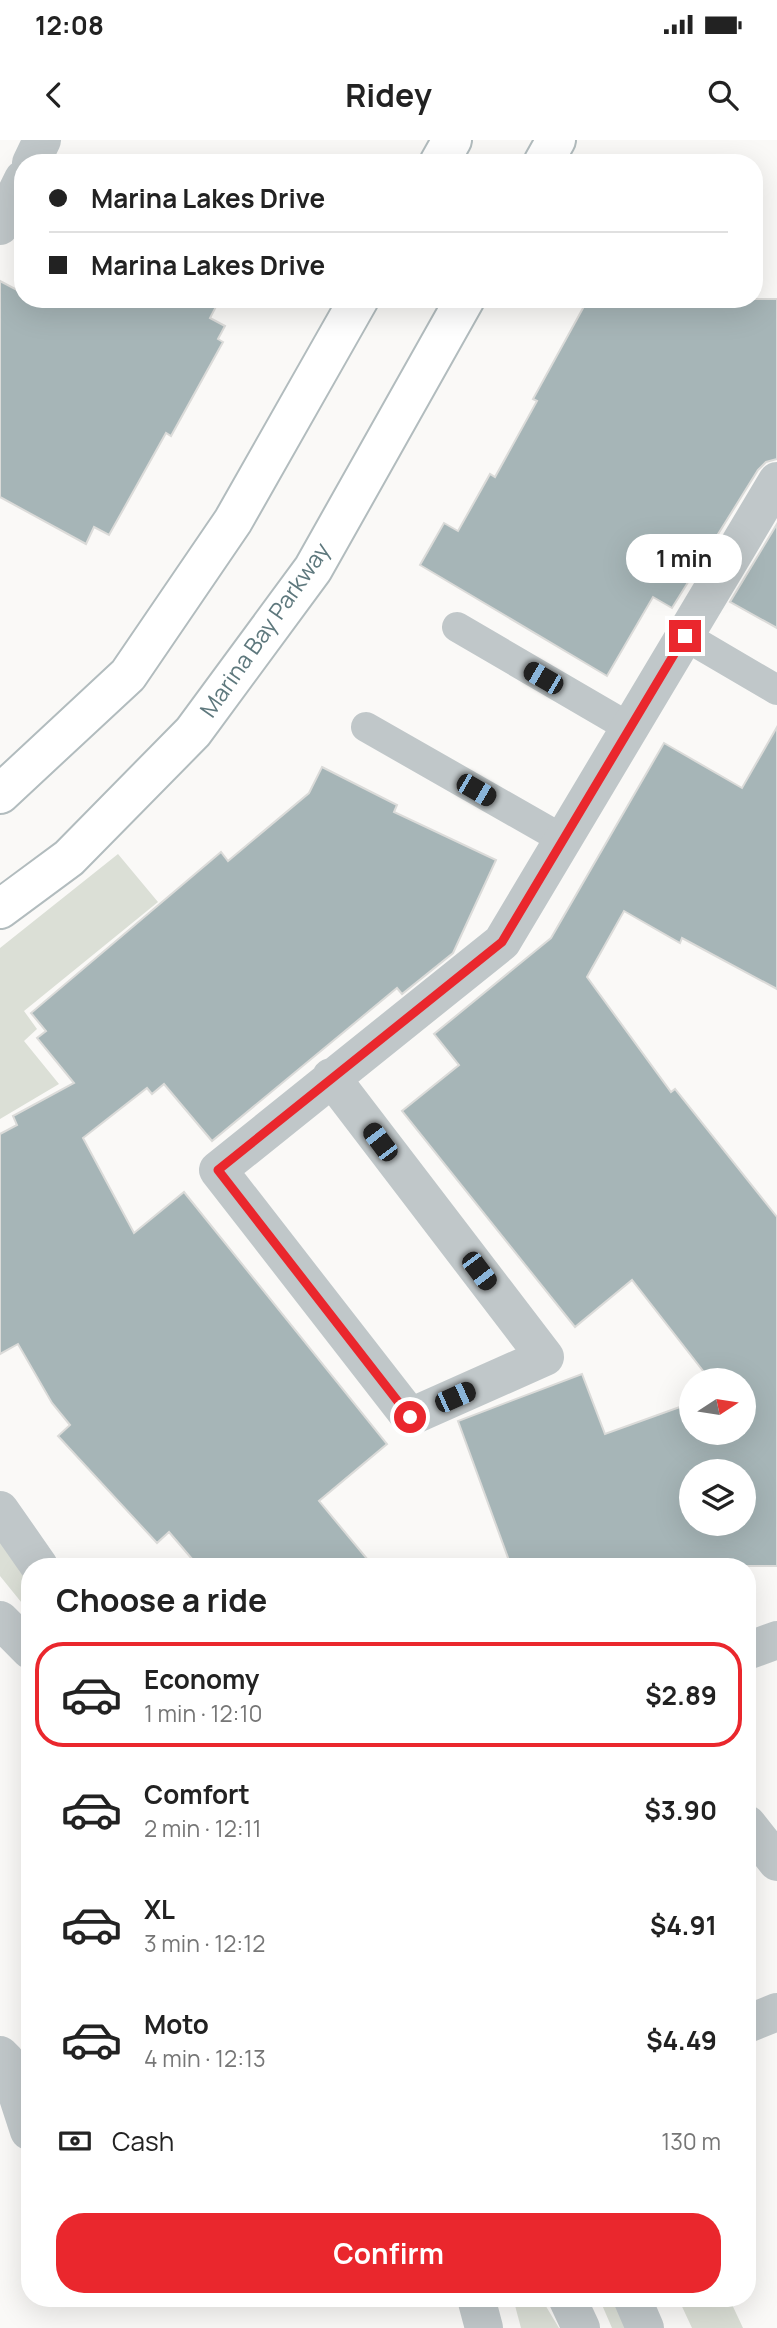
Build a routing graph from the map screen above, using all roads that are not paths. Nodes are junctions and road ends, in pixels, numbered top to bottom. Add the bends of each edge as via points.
1 (14, 197) edge
2 (0, 226) edge
3 (354, 308) edge
4 (460, 308) edge
5 (777, 481) edge
6 (457, 627) dead end
7 (685, 636) junction
8 (777, 690) edge
9 (366, 727) dead end
10 (630, 728) junction
11 (0, 793) edge
12 (564, 840) junction
13 (0, 909) edge
14 (331, 1077) junction
15 (0, 1510) edge
16 (33, 1558) edge
17 (0, 1619) edge
18 (777, 1640) edge
19 (21, 1641) edge
20 (756, 1648) edge
21 (777, 1810) edge
22 (756, 1820) edge
23 (756, 1835) edge
24 (777, 1862) edge
25 (777, 2012) edge
26 (756, 2020) edge
27 (0, 2056) edge
28 (21, 2107) edge
29 (478, 2307) edge
30 (570, 2307) edge
31 (636, 2307) edge
32 (484, 2328) edge
33 (581, 2328) edge
34 (645, 2328) edge

1 - 2 street
3 - 11 street via 233,521 128,675
4 - 13 street, Marina Bay Parkway via 313,569 193,732 69,858
5 - 7 street
6 - 10 lane
7 - 8 lane
7 - 10 street
9 - 12 lane
10 - 12 street
12 - 14 street via 502,942
14 - 14 street via 413,1185 545,1357 410,1417 218,1170
15 - 16 street
17 - 19 street
18 - 20 street
21 - 22 street
23 - 24 street
25 - 26 street
27 - 28 street via 6,2061
29 - 32 street
30 - 33 street
31 - 34 street

